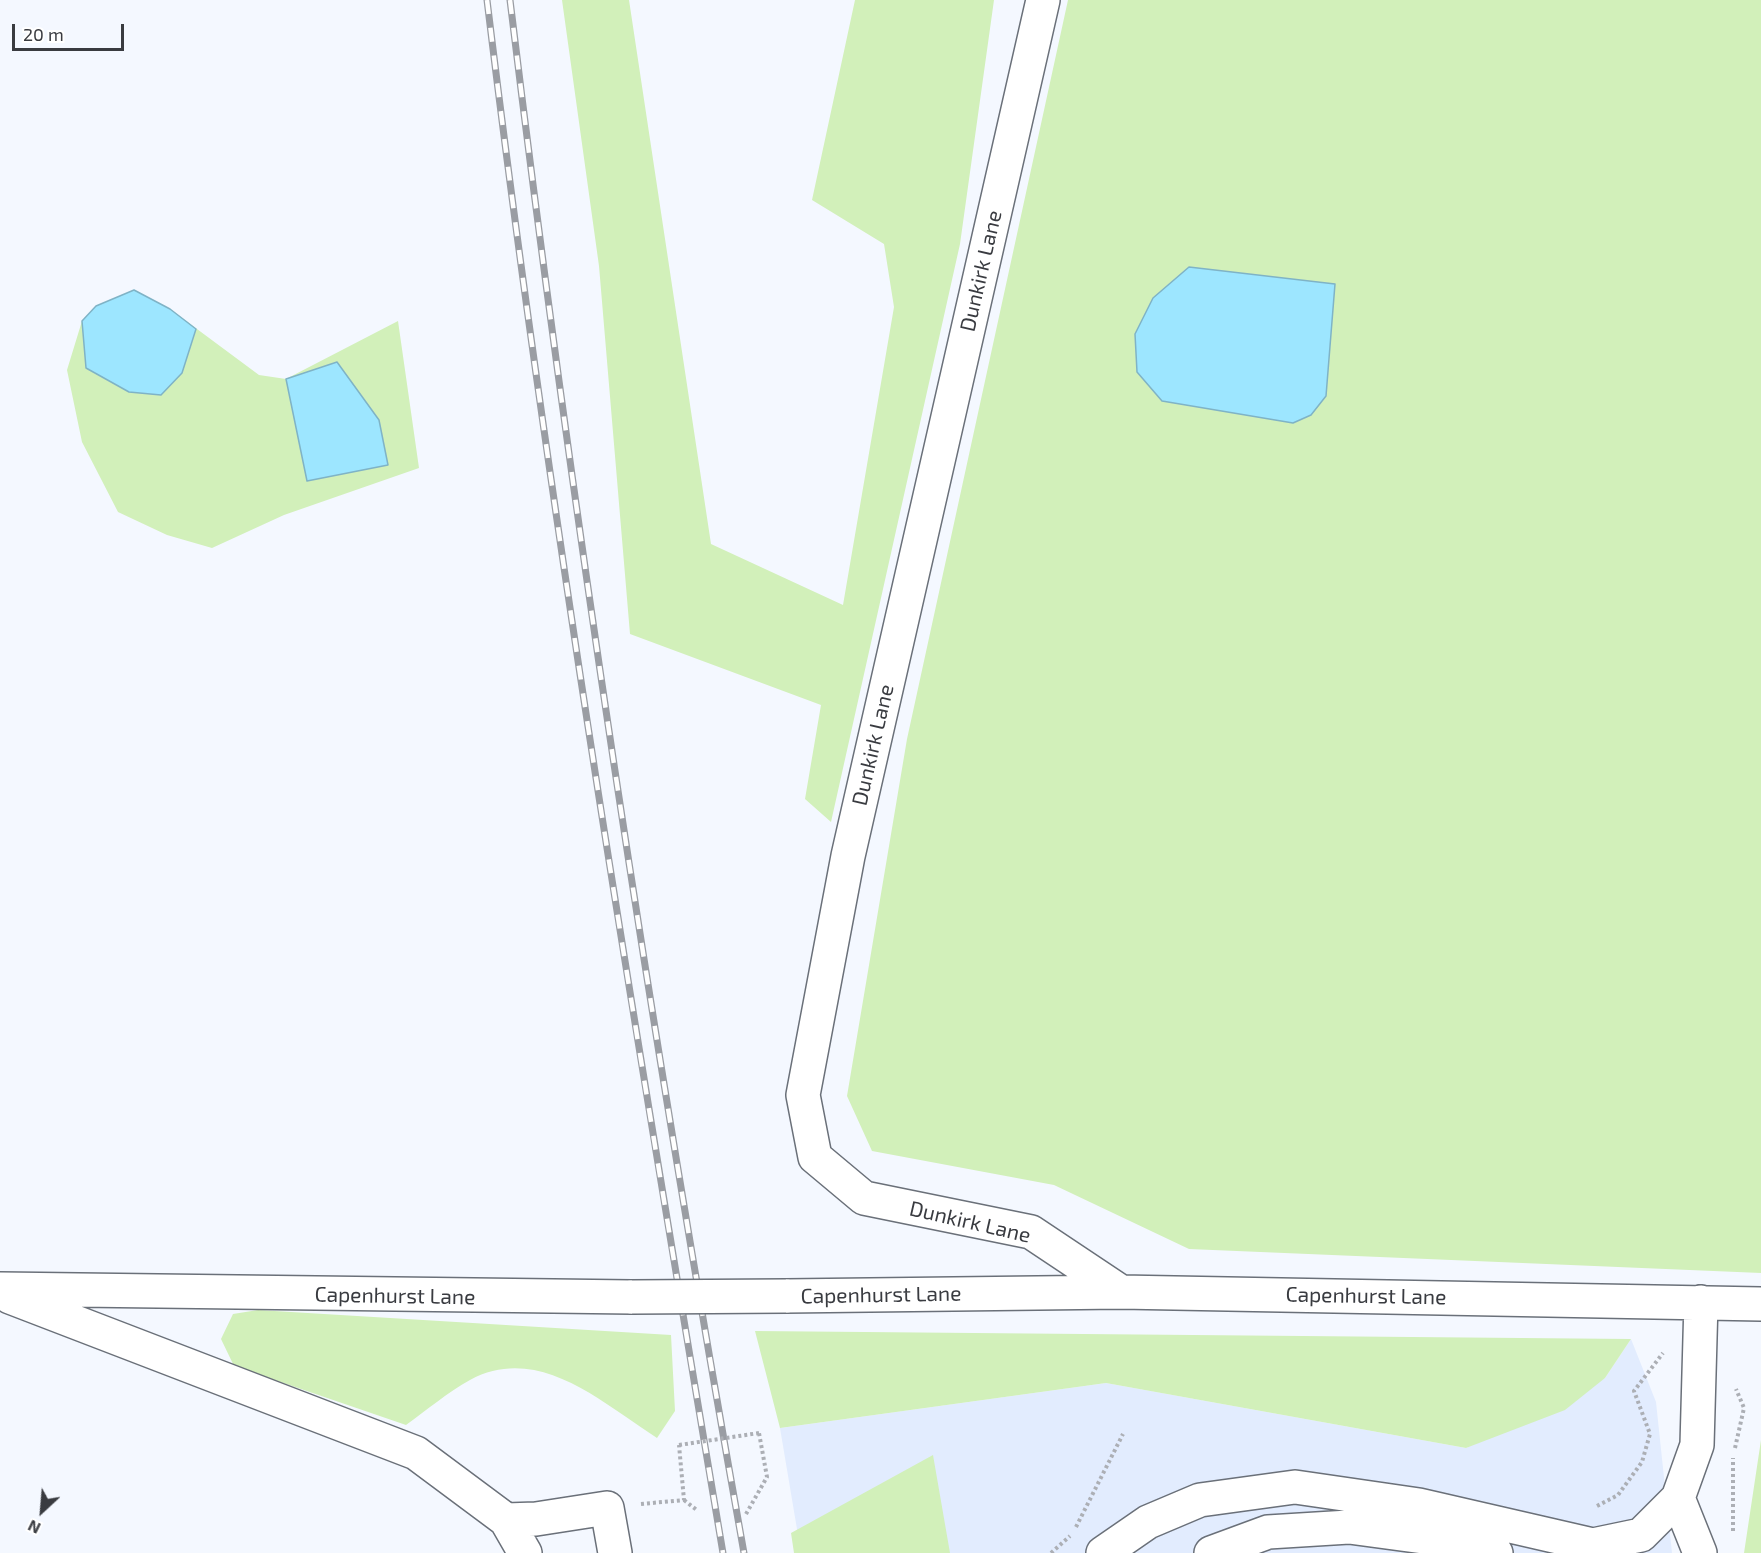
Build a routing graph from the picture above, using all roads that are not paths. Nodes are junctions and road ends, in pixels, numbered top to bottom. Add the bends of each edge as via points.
1 (1043, 0) edge
2 (0, 1291) edge
3 (1121, 1292) junction
4 (1701, 1302) junction
5 (1761, 1304) edge
6 (1678, 1498) junction
7 (506, 1520) junction
8 (1148, 1522) junction
9 (1593, 1545) junction
10 (525, 1553) edge
11 (615, 1553) edge
12 (1103, 1553) edge
13 (1117, 1553) edge
14 (1211, 1553) edge
15 (1496, 1553) edge
16 (1543, 1553) edge
17 (1700, 1553) edge

1 - 3 street, Dunkirk Lane via 848,856 803,1095 815,1157 864,1198 1031,1232
2 - 3 street, Capenhurst Lane, bridge via 632,1297
2 - 7 street via 416,1453
3 - 4 street, Capenhurst Lane
4 - 5 street, Capenhurst Lane
4 - 6 street via 1697,1445
6 - 9 street via 1641,1535
6 - 17 street
7 - 10 street
7 - 11 street via 607,1508
8 - 9 street via 1200,1500 1295,1487 1419,1505
8 - 12 street
8 - 13 street
9 - 16 street
14 - 15 street via 1268,1532 1349,1527 1424,1537

